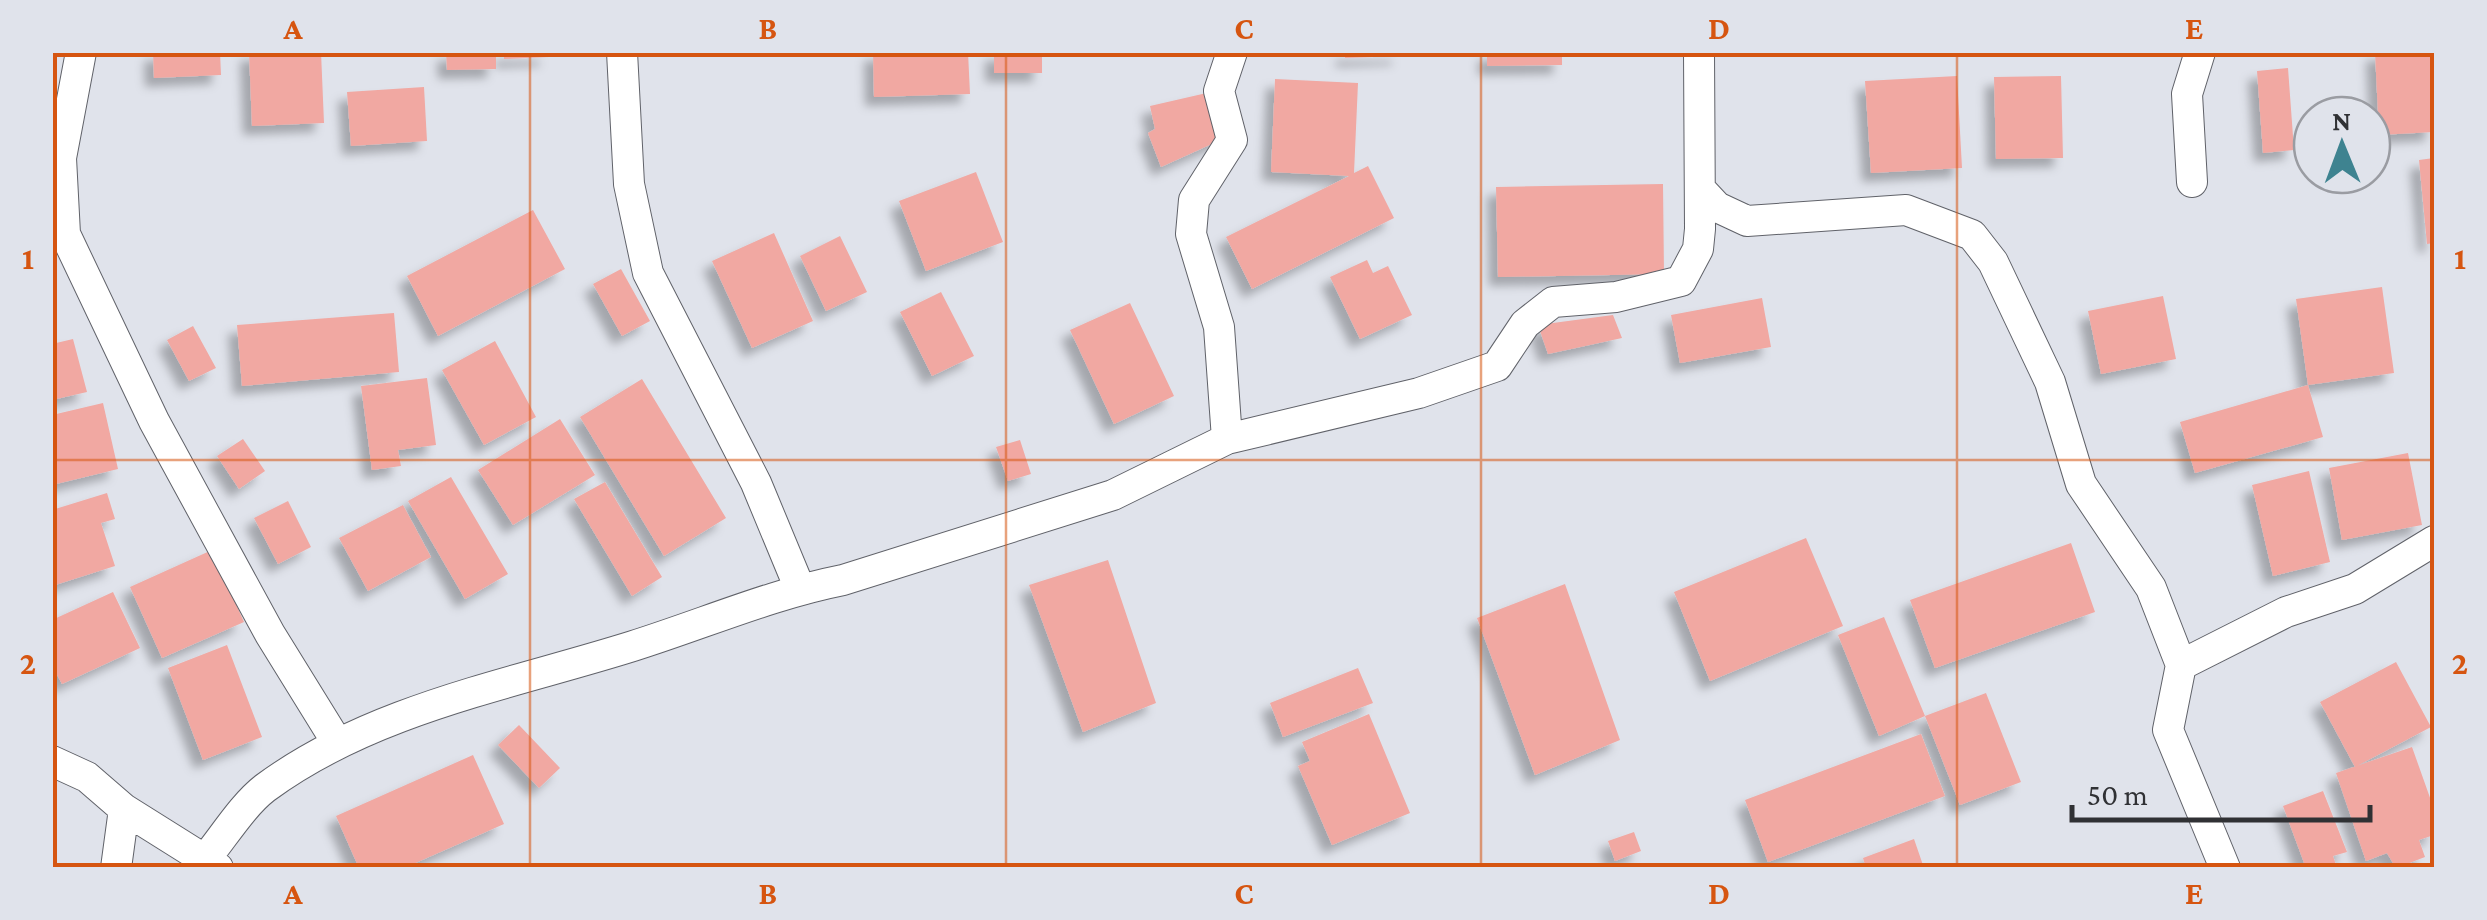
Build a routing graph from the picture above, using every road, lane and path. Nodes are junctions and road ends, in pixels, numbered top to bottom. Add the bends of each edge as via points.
1 (81, 52) edge
2 (622, 52) edge
3 (1232, 52) edge
4 (1699, 52) edge
5 (2200, 52) edge
6 (2192, 182) dead end
7 (1702, 191) junction
8 (1733, 218) junction
9 (1700, 229) junction
10 (1226, 440) junction
11 (2434, 541) edge
12 (800, 589) junction
13 (2181, 665) junction
14 (338, 744) junction
15 (52, 761) edge
16 (124, 809) junction
17 (212, 863) edge
18 (116, 868) edge
19 (2225, 868) edge

1 - 14 street via 61,158 65,234 154,422
2 - 12 street via 629,184 648,273 756,483
3 - 10 street via 1219,91 1232,140 1194,200 1192,234 1219,326
4 - 7 street
5 - 6 street via 2187,94
7 - 8 street
7 - 9 street
8 - 9 street
8 - 13 street via 1906,210 1972,235 2006,284 2050,382 2081,484 2152,588
9 - 10 street via 1681,281 1616,297 1553,302 1526,324 1496,366 1419,393
10 - 12 street via 1113,495
11 - 13 street via 2355,589 2286,612
12 - 14 street via 426,706
13 - 19 street via 2168,730
14 - 17 street via 262,790
15 - 16 street via 88,777
16 - 17 street
16 - 18 street

